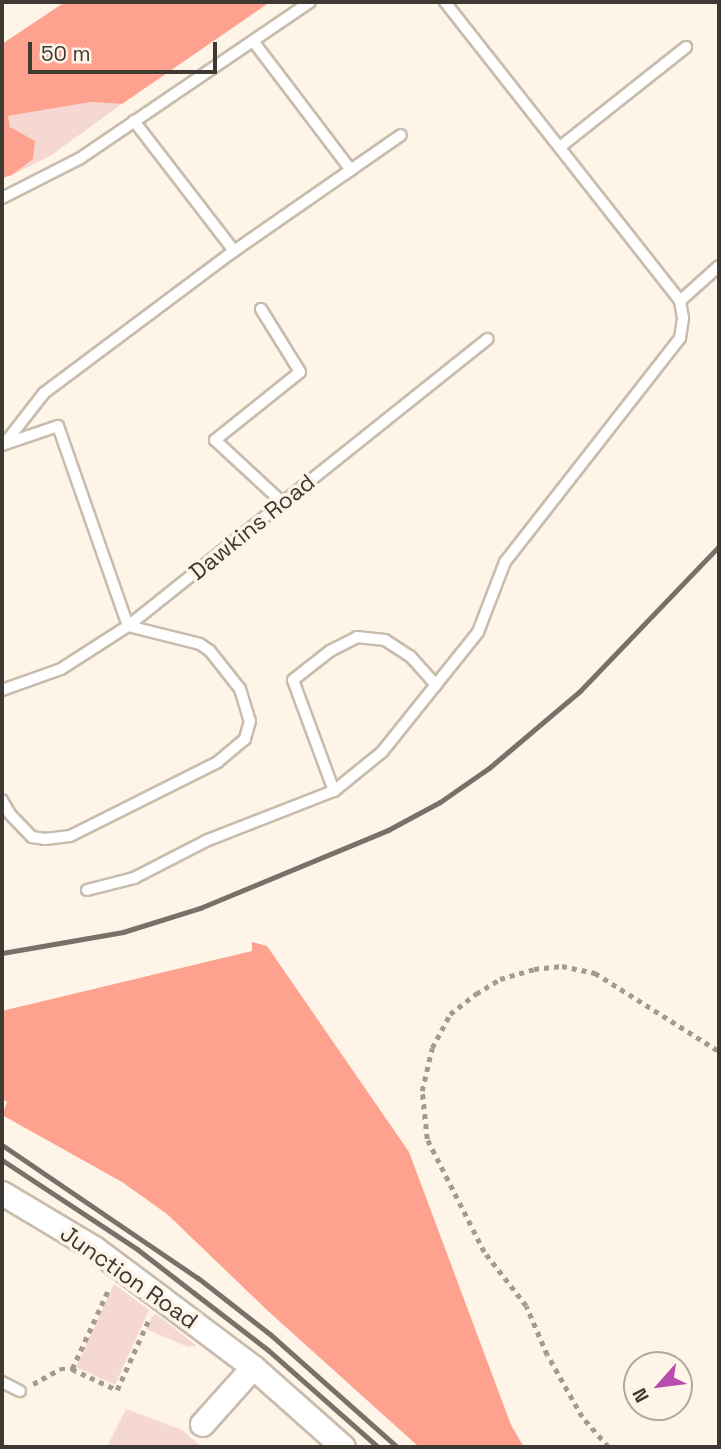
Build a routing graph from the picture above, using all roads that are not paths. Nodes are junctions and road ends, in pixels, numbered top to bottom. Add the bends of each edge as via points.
1 (310, 2) edge
2 (445, 2) edge
3 (253, 41) junction
4 (686, 47) dead end
5 (134, 121) junction
6 (401, 135) dead end
7 (560, 147) junction
8 (351, 170) junction
9 (2, 198) edge
10 (234, 251) junction
11 (719, 266) edge
12 (680, 301) junction
13 (261, 309) dead end
14 (488, 339) dead end
15 (4, 444) edge
16 (282, 502) junction
17 (128, 626) junction
18 (436, 685) junction
19 (2, 690) edge
20 (334, 791) junction
21 (2, 800) edge
22 (87, 890) dead end
23 (2, 1193) edge
24 (253, 1367) junction
25 (2, 1382) edge
26 (20, 1391) road end
27 (202, 1424) dead end
28 (343, 1447) edge

1 - 3 lane
2 - 7 lane
3 - 5 lane
3 - 8 lane
4 - 7 lane
5 - 9 lane via 79,159
5 - 10 lane
6 - 8 lane
7 - 12 lane
8 - 10 lane
10 - 15 lane via 44,393
11 - 12 lane
12 - 18 lane via 680,338 505,562 478,632
13 - 16 lane via 300,372 215,440
14 - 16 lane, Dawkins Road
15 - 17 lane via 58,426
16 - 17 lane, Dawkins Road
17 - 19 lane, Dawkins Road via 61,669
17 - 21 lane via 200,644 210,651 240,689 250,721 245,739 218,762 69,836 33,836 22,829
18 - 20 lane via 382,752
18 - 20 lane via 410,656 385,640 357,637 330,650 293,680
20 - 22 lane via 208,840 134,878
23 - 24 street, Junction Road via 94,1248
24 - 27 street
24 - 28 street, Junction Road
25 - 26 lane

